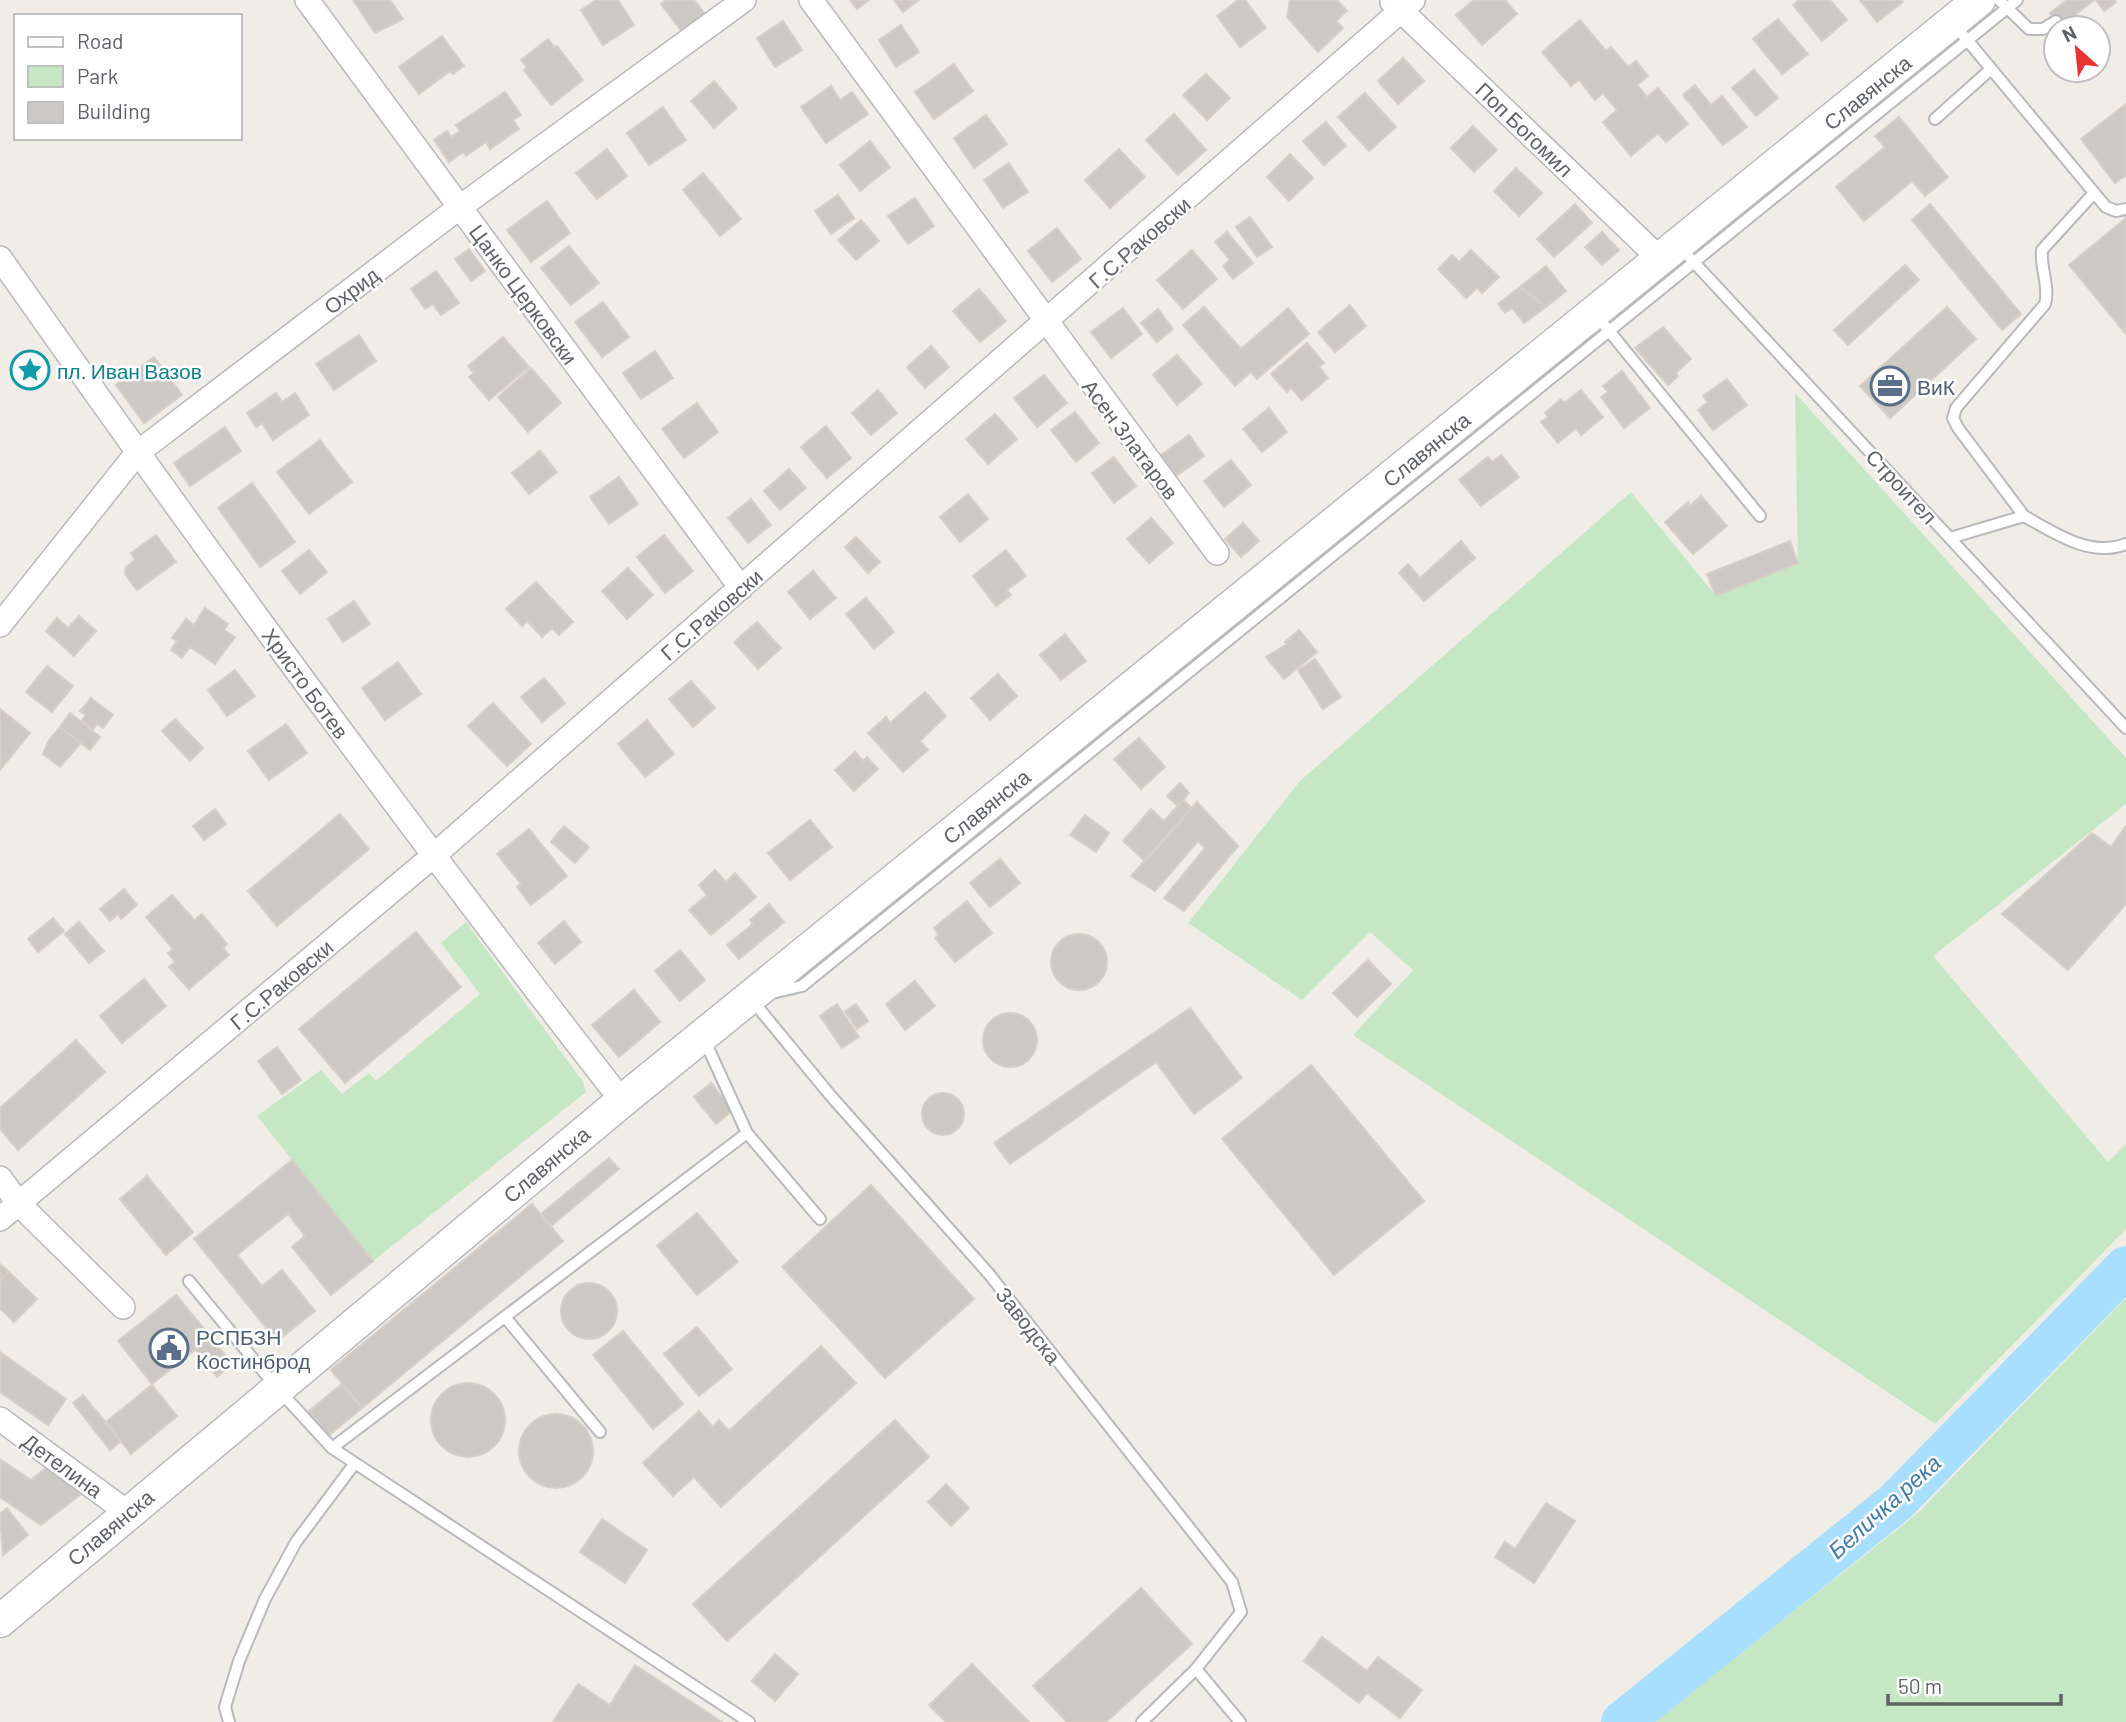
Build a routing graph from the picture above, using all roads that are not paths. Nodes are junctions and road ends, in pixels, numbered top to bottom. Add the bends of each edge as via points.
1 (307, 0) edge
2 (744, 0) edge
3 (811, 0) edge
4 (2017, 0) edge
5 (1995, 3) edge
6 (1401, 4) edge
7 (2042, 29) edge
8 (1960, 31) junction
9 (1991, 69) junction
10 (1934, 119) dead end
11 (2094, 193) junction
12 (460, 207) junction
13 (2126, 209) edge
14 (1678, 255) junction
15 (0, 258) edge
16 (1602, 322) junction
17 (1046, 324) junction
18 (137, 453) junction
19 (1760, 516) dead end
20 (2024, 516) junction
21 (1950, 538) junction
22 (2126, 544) edge
23 (1217, 553) dead end
24 (741, 588) junction
25 (0, 625) edge
26 (2126, 728) edge
27 (432, 857) junction
28 (749, 997) junction
29 (703, 1035) junction
30 (621, 1101) junction
31 (747, 1133) junction
32 (0, 1178) edge
33 (19, 1204) junction
34 (0, 1219) edge
35 (820, 1219) dead end
36 (189, 1281) dead end
37 (123, 1307) dead end
38 (505, 1317) junction
39 (277, 1388) junction
40 (0, 1419) edge
41 (600, 1432) dead end
42 (332, 1448) junction
43 (355, 1463) junction
44 (127, 1512) junction
45 (0, 1621) edge
46 (1196, 1669) junction
47 (229, 1722) edge
48 (749, 1722) edge
49 (1142, 1722) edge
50 (1240, 1722) edge

1 - 12 street, Цанко Церковски
2 - 12 street, Охрид
3 - 17 street, Асен Златаров
4 - 5 lane
5 - 7 lane via 2028,29
5 - 8 street, Славянска
6 - 14 street, Поп Богомил
6 - 17 street, Г.С.Раковски
8 - 9 lane
8 - 14 street, Славянска
9 - 10 lane
9 - 11 lane
11 - 13 lane via 2106,207
11 - 20 lane via 2042,250 2045,304 1956,408 1954,418
12 - 18 street, Охрид
12 - 24 street, Цанко Церковски
14 - 16 street, Славянска
14 - 21 lane, Строител
15 - 18 street, Христо Ботев
16 - 19 lane
16 - 28 street, Славянска
17 - 23 street, Асен Златаров
17 - 24 street, Г.С.Раковски
18 - 25 street, Охрид
18 - 27 street, Христо Ботев
20 - 21 lane
20 - 22 lane via 2071,543 2113,549
21 - 26 lane, Строител
24 - 27 street, Г.С.Раковски
27 - 30 street, Христо Ботев
27 - 33 street, Г.С.Раковски
28 - 29 street, Славянска
28 - 46 lane, Заводска via 989,1275 1232,1582 1241,1612
29 - 30 street, Славянска
29 - 31 lane
30 - 39 street, Славянска
31 - 35 lane
31 - 38 lane
32 - 33 street
33 - 34 street, Г.С.Раковски
33 - 37 street
36 - 39 lane
38 - 41 lane
38 - 42 lane
39 - 42 lane
39 - 44 street, Славянска
40 - 44 street, Детелина
42 - 43 lane
43 - 47 lane via 296,1542 265,1599 225,1707
43 - 48 lane
44 - 45 street, Славянска
46 - 49 lane
46 - 50 lane

